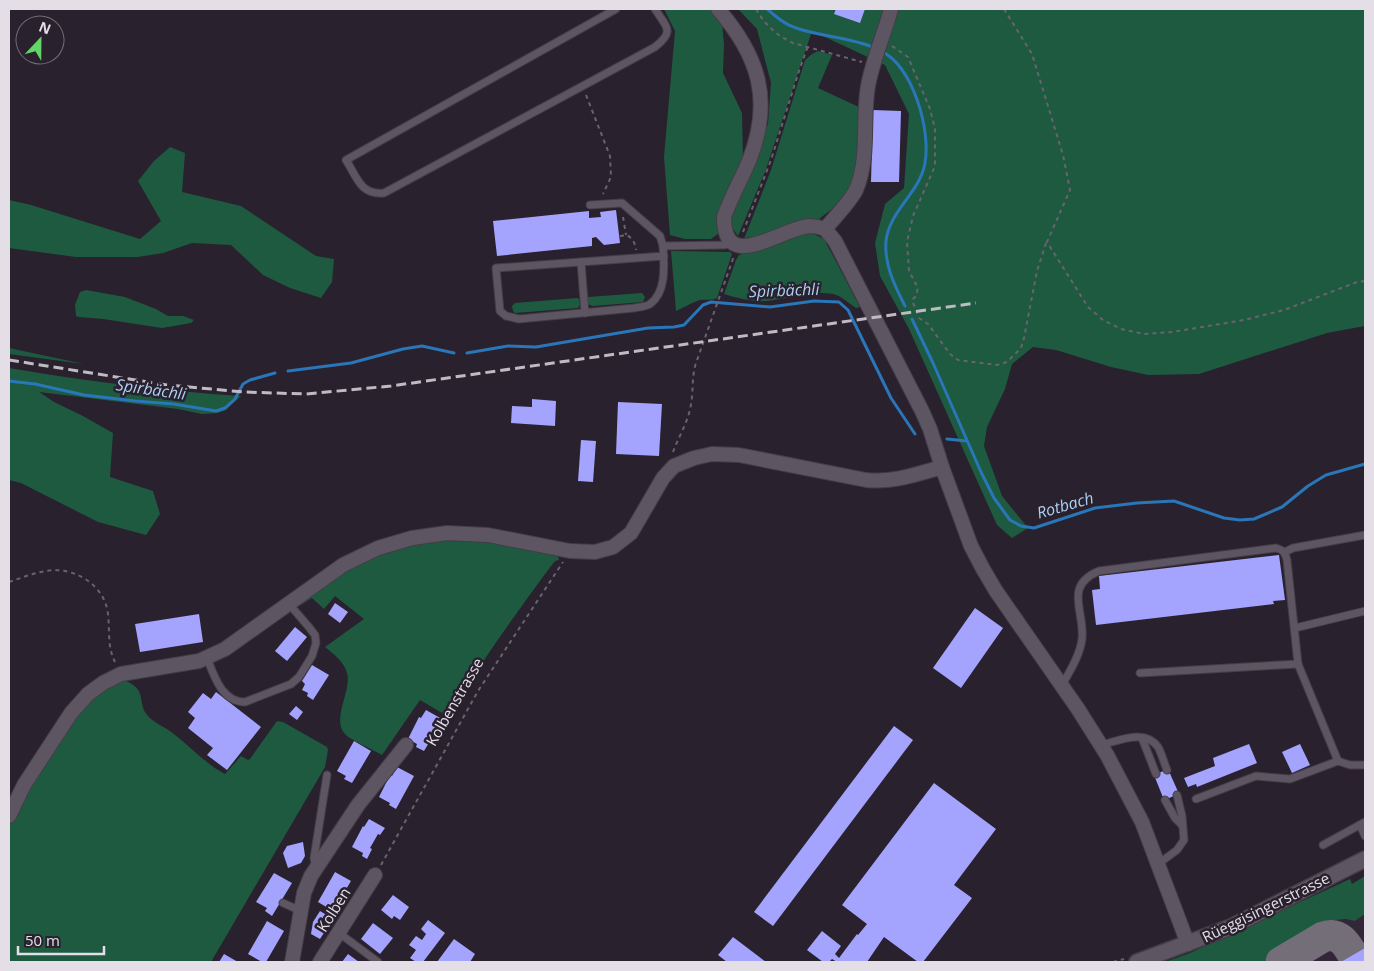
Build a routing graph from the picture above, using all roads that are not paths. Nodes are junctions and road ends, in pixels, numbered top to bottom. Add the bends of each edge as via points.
1 (616, 9) edge
2 (656, 9) edge
3 (718, 9) edge
4 (891, 9) edge
5 (590, 205) dead end
6 (825, 230) junction
7 (735, 244) junction
8 (663, 246) junction
9 (664, 256) junction
10 (581, 262) junction
11 (585, 313) junction
12 (942, 467) junction
13 (1365, 535) edge
14 (1285, 552) junction
15 (289, 604) junction
16 (1365, 611) edge
17 (1295, 628) junction
18 (207, 658) junction
19 (1298, 664) junction
20 (1140, 673) dead end
21 (1062, 686) junction
22 (1142, 738) junction
23 (406, 745) dead end
24 (1101, 746) junction
25 (1338, 761) junction
26 (1365, 765) edge
27 (1167, 770) dead end
28 (1156, 774) dead end
29 (327, 775) dead end
30 (1177, 795) dead end
31 (1196, 799) dead end
32 (1165, 800) dead end
33 (9, 816) edge
34 (1362, 824) edge
35 (1182, 826) junction
36 (1365, 836) edge
37 (1323, 845) dead end
38 (1365, 859) edge
39 (1158, 864) junction
40 (318, 866) junction
41 (376, 875) road end
42 (283, 903) dead end
43 (301, 911) junction
44 (339, 933) junction
45 (1188, 944) junction
46 (292, 962) edge
47 (320, 962) edge
48 (378, 962) edge
49 (1137, 962) edge

1 - 2 lane via 346,160 364,189 375,194 384,193 655,47 668,34
3 - 7 street via 750,53 760,96 757,136 724,217 726,233
4 - 6 street via 872,64 867,90 863,168 855,192
5 - 8 lane via 622,203 660,236
6 - 7 street via 818,226 805,227 750,246
6 - 12 street via 836,241 922,411
7 - 8 lane
8 - 9 lane
9 - 10 lane
9 - 11 lane via 665,268 659,294 649,304
10 - 11 lane
10 - 11 lane via 496,268 500,310 506,316 518,319
12 - 15 street via 880,482 739,455 712,454 674,466 663,478 631,533 612,548 595,552 570,551 488,535 447,533 412,538 378,548 343,565
12 - 21 street via 971,546 983,569
13 - 14 lane
14 - 17 lane
14 - 21 lane via 1276,548 1109,570 1086,578 1078,589 1081,642
15 - 18 street via 226,650
15 - 18 lane via 308,626 316,643 300,677 291,684 241,702 221,689
16 - 17 lane
17 - 19 lane
18 - 33 street via 124,673 88,694 71,713 24,785
19 - 20 lane
19 - 25 lane
21 - 24 street
22 - 24 lane via 1133,737
22 - 27 lane via 1152,741 1158,748
22 - 28 lane
23 - 40 street, Kolbenstrasse via 358,804
24 - 39 street via 1142,822
25 - 26 lane
25 - 31 lane via 1290,779 1256,776
29 - 40 lane via 314,858
30 - 35 lane
32 - 35 lane
34 - 36 lane
34 - 37 lane
35 - 39 lane via 1184,840 1177,850
38 - 45 main road, Rüeggisingerstrasse via 1231,927
39 - 45 street
40 - 43 street, Kolbenstrasse via 304,894
41 - 44 street, Kolben
42 - 43 lane
43 - 46 street, Kolbenstrasse
44 - 47 street, Kolben
44 - 48 lane
45 - 49 main road, Rüeggisingerstrasse

